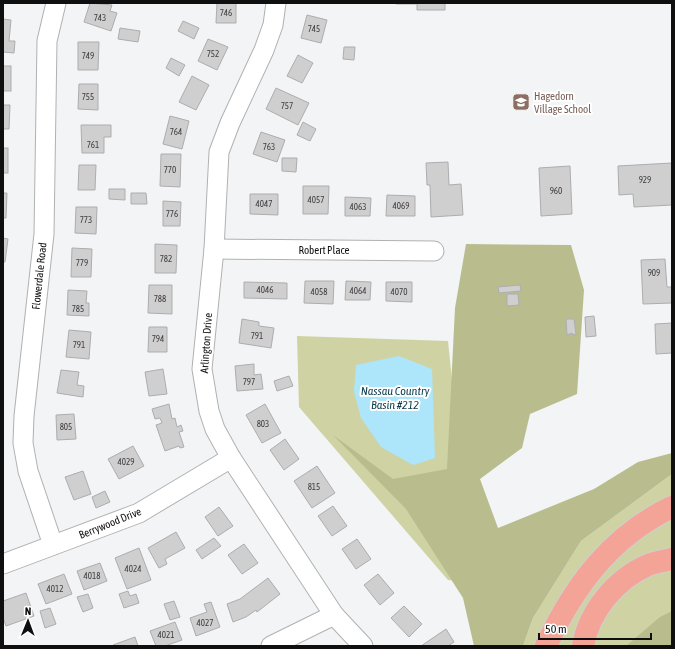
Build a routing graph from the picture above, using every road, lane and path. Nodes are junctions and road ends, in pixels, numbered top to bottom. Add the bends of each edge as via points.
1 (56, 3) edge
2 (276, 3) edge
3 (214, 249) junction
4 (434, 251) dead end
5 (230, 458) junction
6 (672, 507) edge
7 (53, 545) junction
8 (672, 559) edge
9 (3, 564) edge
10 (334, 615) junction
11 (271, 646) edge
12 (363, 646) edge
13 (546, 646) edge
14 (583, 646) edge

1 - 7 street, Flowerdale Road via 47,40 44,234 23,444 28,471
2 - 3 street, Arlington Drive via 273,25 264,50 219,152
3 - 4 street, Robert Place
3 - 5 street, Arlington Drive via 202,369 208,411
5 - 7 street, Berrywood Drive via 139,513
5 - 10 street, Arlington Drive
6 - 13 highway via 636,529 608,552 580,584 559,618
7 - 9 street, Berrywood Drive
8 - 14 highway via 650,564 614,587 595,613
10 - 11 street
10 - 12 street, Arlington Drive

